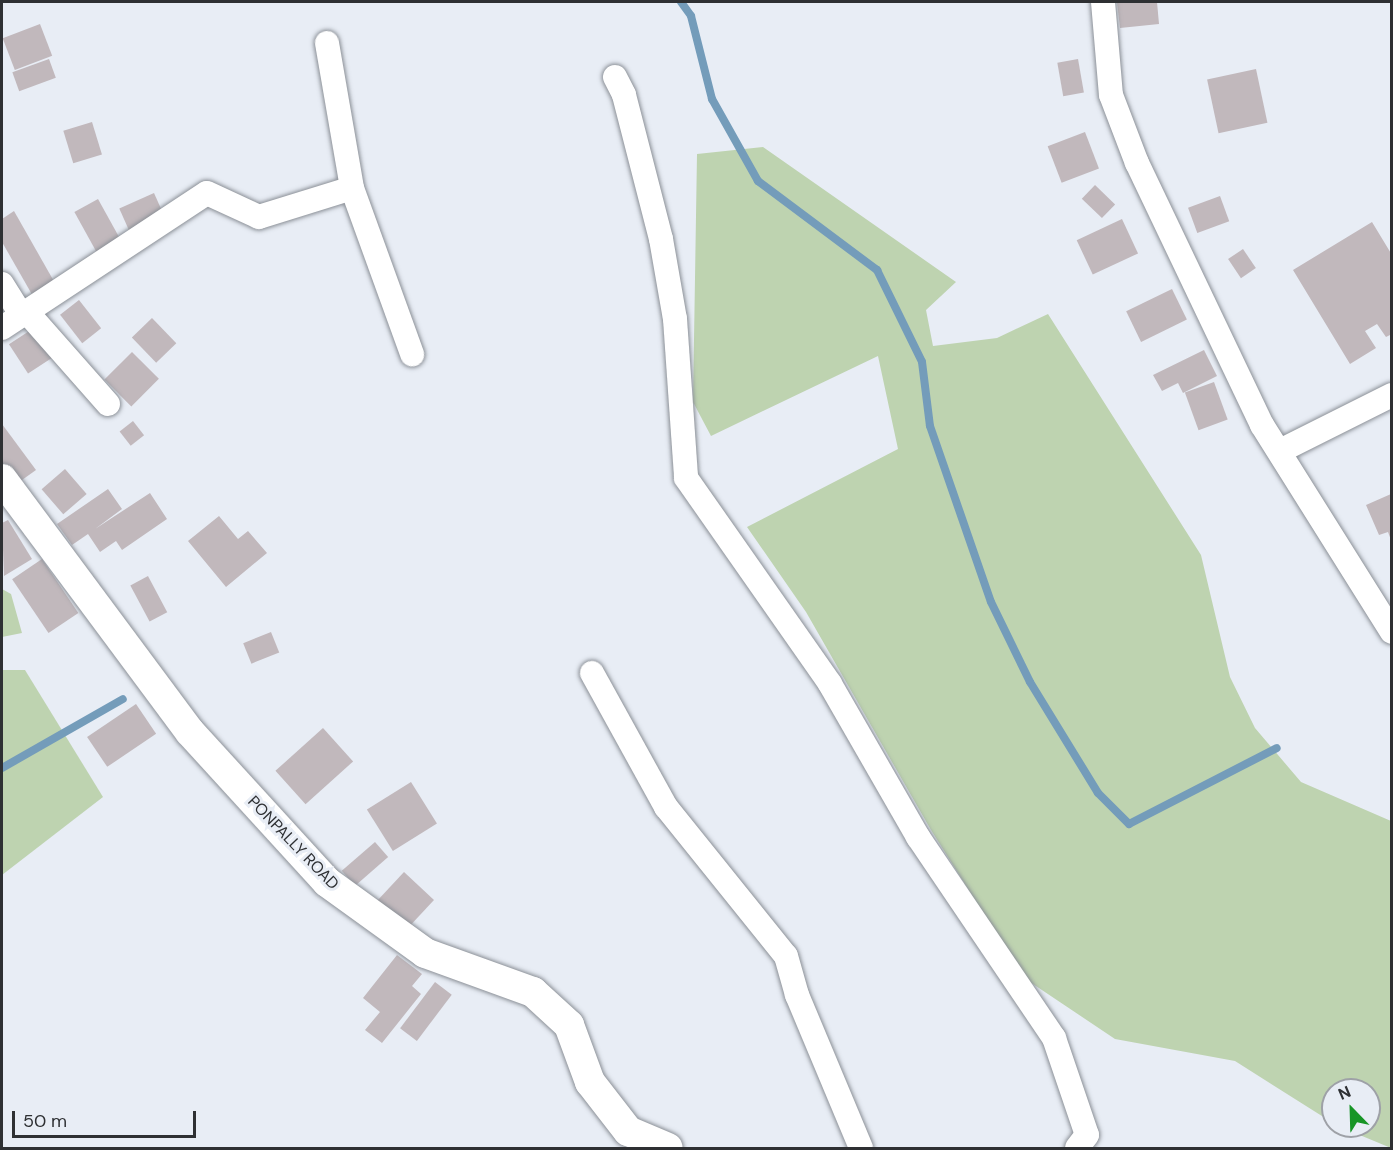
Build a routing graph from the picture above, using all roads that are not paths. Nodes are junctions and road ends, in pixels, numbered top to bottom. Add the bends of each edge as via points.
1 (1103, 2) edge
2 (327, 43) dead end
3 (615, 77) dead end
4 (352, 188) junction
5 (2, 285) edge
6 (16, 318) edge
7 (412, 354) dead end
8 (1392, 396) edge
9 (108, 404) dead end
10 (1280, 451) junction
11 (2, 479) edge
12 (1388, 617) edge
13 (592, 673) dead end
14 (669, 1149) edge
15 (861, 1149) edge
16 (1077, 1149) edge

1 - 10 street via 1111,95 1137,163 1262,425
2 - 4 street
3 - 16 street via 624,95 652,206 675,319 686,478 830,684 918,837 1054,1038 1087,1135
4 - 6 street via 259,217 207,193
4 - 7 street
5 - 6 street
6 - 9 street
8 - 10 street
10 - 12 street
11 - 14 main road, PONPALLY ROAD via 189,732 327,882 425,953 533,992 569,1025 590,1082 628,1131
13 - 15 street via 666,807 786,956 797,995

